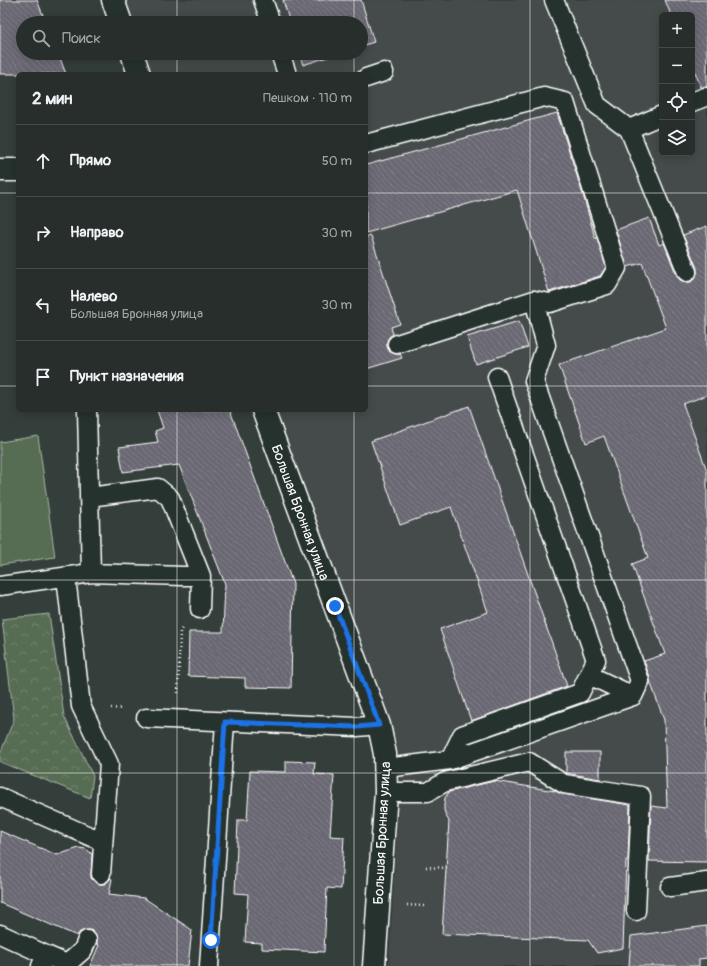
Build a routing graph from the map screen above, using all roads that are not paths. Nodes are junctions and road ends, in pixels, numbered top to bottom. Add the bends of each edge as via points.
1 (113, 0) edge
2 (263, 0) edge
3 (554, 0) edge
4 (119, 16) edge
5 (268, 16) edge
6 (134, 60) edge
7 (282, 60) edge
8 (138, 72) edge
9 (286, 72) edge
10 (384, 72) dead end
11 (368, 77) edge
12 (659, 116) edge
13 (629, 129) junction
14 (368, 143) edge
15 (0, 170) edge
16 (16, 170) edge
17 (687, 272) dead end
18 (534, 300) junction
19 (397, 344) dead end
20 (496, 377) dead end
21 (87, 412) edge
22 (264, 412) edge
23 (88, 497) junction
24 (90, 573) junction
25 (200, 576) junction
26 (66, 577) junction
27 (0, 586) edge
28 (200, 609) road end
29 (589, 675) junction
30 (640, 685) junction
31 (146, 718) road end
32 (225, 722) junction
33 (379, 725) junction
34 (450, 760) junction
35 (386, 768) junction
36 (386, 792) junction
37 (0, 797) edge
38 (103, 842) junction
39 (101, 874) dead end
40 (707, 882) edge
41 (670, 887) dead end
42 (636, 911) dead end
43 (0, 934) edge
44 (87, 940) dead end
45 (44, 960) edge
46 (69, 965) edge
47 (209, 966) edge
48 (374, 966) edge

1 - 4 street
2 - 5 lane
3 - 13 lane via 597,105
6 - 8 street
7 - 9 lane
10 - 11 lane
12 - 13 lane
13 - 17 lane
14 - 18 lane via 544,97 565,102 617,268 607,285 550,303
15 - 16 street
18 - 19 lane
18 - 30 lane via 546,345 534,381
20 - 29 lane via 596,660
21 - 23 lane
22 - 33 street, Большая Бронная улица
23 - 24 lane
23 - 25 lane via 158,488 170,498
24 - 25 lane
24 - 26 lane
25 - 28 lane
26 - 27 lane
26 - 38 lane via 81,706 109,764
29 - 30 lane
29 - 34 lane via 580,693 462,735
30 - 34 lane
31 - 32 lane
32 - 33 lane via 357,727
32 - 47 lane
33 - 35 street, Большая Бронная улица via 386,754
34 - 35 lane
35 - 36 street, Большая Бронная улица
36 - 42 lane via 428,792 445,782 529,762 564,784 641,796
36 - 48 street, Большая Бронная улица
37 - 38 lane
38 - 39 lane
40 - 41 lane
43 - 45 lane
44 - 46 lane via 83,950
45 - 46 lane

